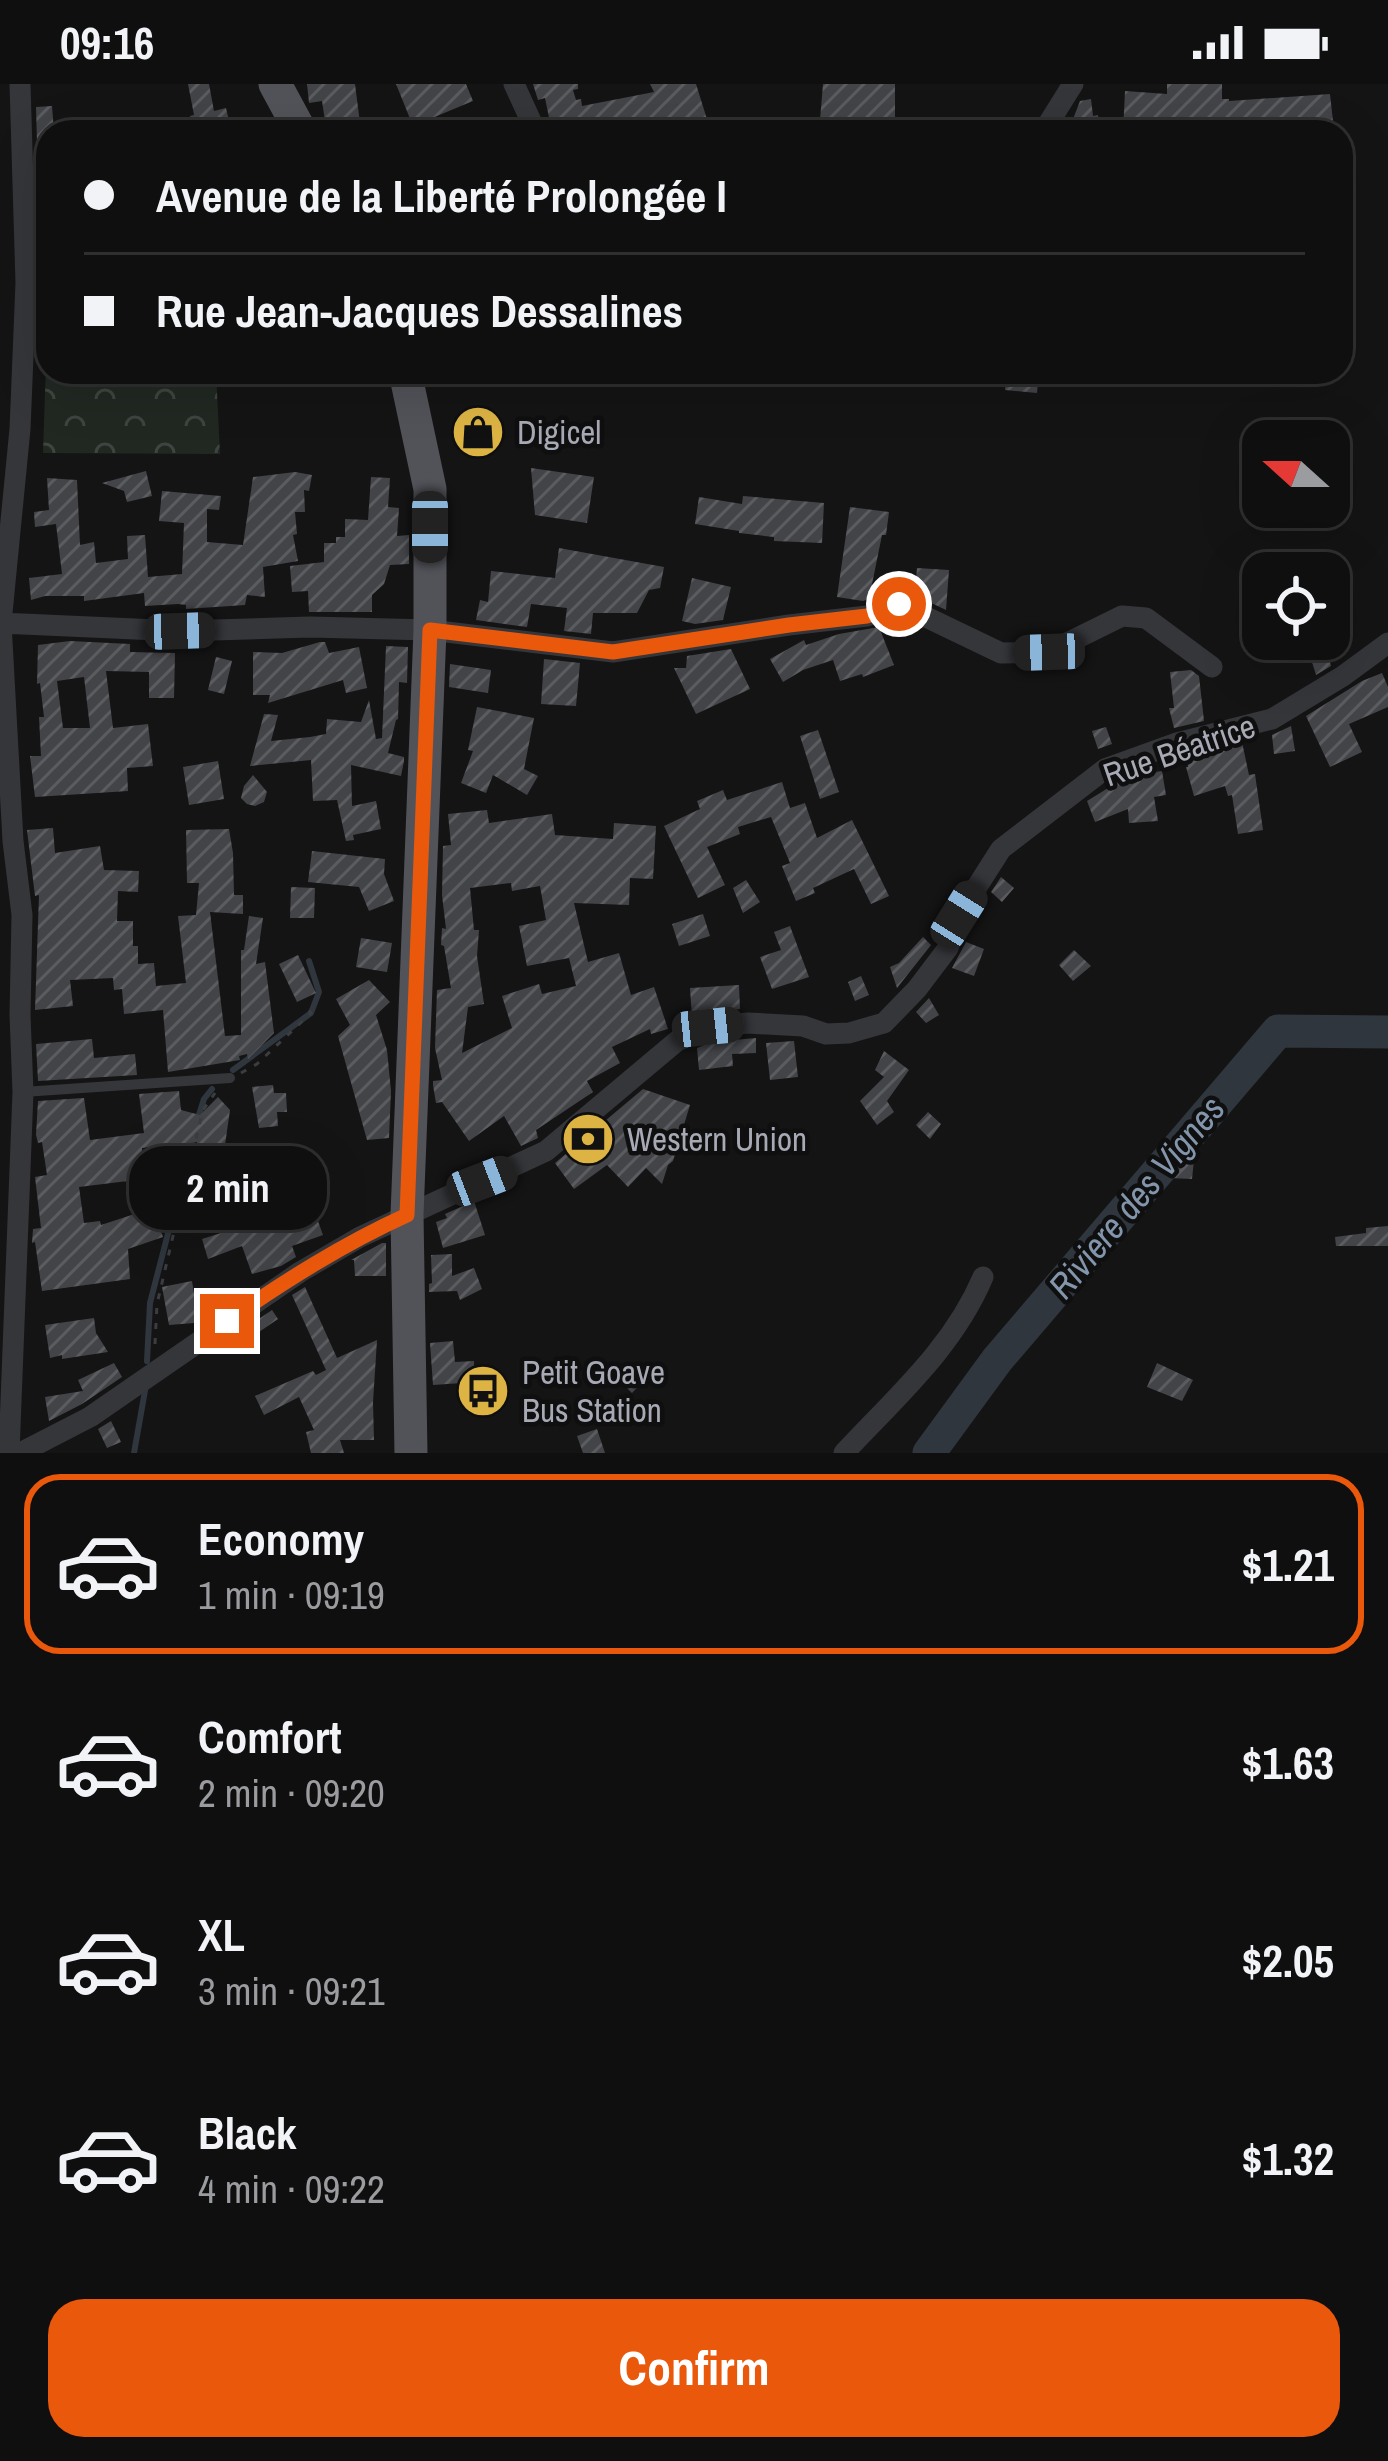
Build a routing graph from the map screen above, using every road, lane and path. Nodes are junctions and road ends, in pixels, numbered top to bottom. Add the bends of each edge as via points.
1 (20, 84) edge
2 (274, 84) edge
3 (514, 84) edge
4 (1073, 84) edge
5 (294, 120) edge
6 (530, 120) edge
7 (1050, 120) edge
8 (408, 384) edge
9 (1, 623) edge
10 (430, 630) junction
11 (1388, 643) edge
12 (1212, 667) dead end
13 (6, 841) edge
14 (306, 1007) dead end
15 (10, 1017) edge
16 (230, 1078) junction
17 (23, 1091) junction
18 (407, 1215) junction
19 (982, 1277) dead end
20 (154, 1370) junction
21 (9, 1453) edge
22 (20, 1453) edge
23 (411, 1453) edge
24 (844, 1453) edge

1 - 9 street via 25,304
2 - 5 main road
3 - 6 street
4 - 7 street
8 - 10 main road via 430,489
9 - 10 street
9 - 13 street
10 - 12 street via 613,652 867,616 899,604 1000,653 1049,652 1122,616 1146,618
10 - 18 main road
11 - 18 street, Rue Béatrice via 1272,719 1177,743 1091,778 1001,849 947,948 884,1023 849,1034 708,1027 677,1041 546,1151
13 - 15 street via 22,915
14 - 16 path via 311,1013
15 - 17 street
16 - 17 lane
16 - 20 path via 203,1110 157,1304
17 - 21 street
18 - 20 street, Rue Béatrice via 300,1272
18 - 23 main road
19 - 24 street via 948,1340
20 - 22 street, Rue Béatrice via 90,1417

